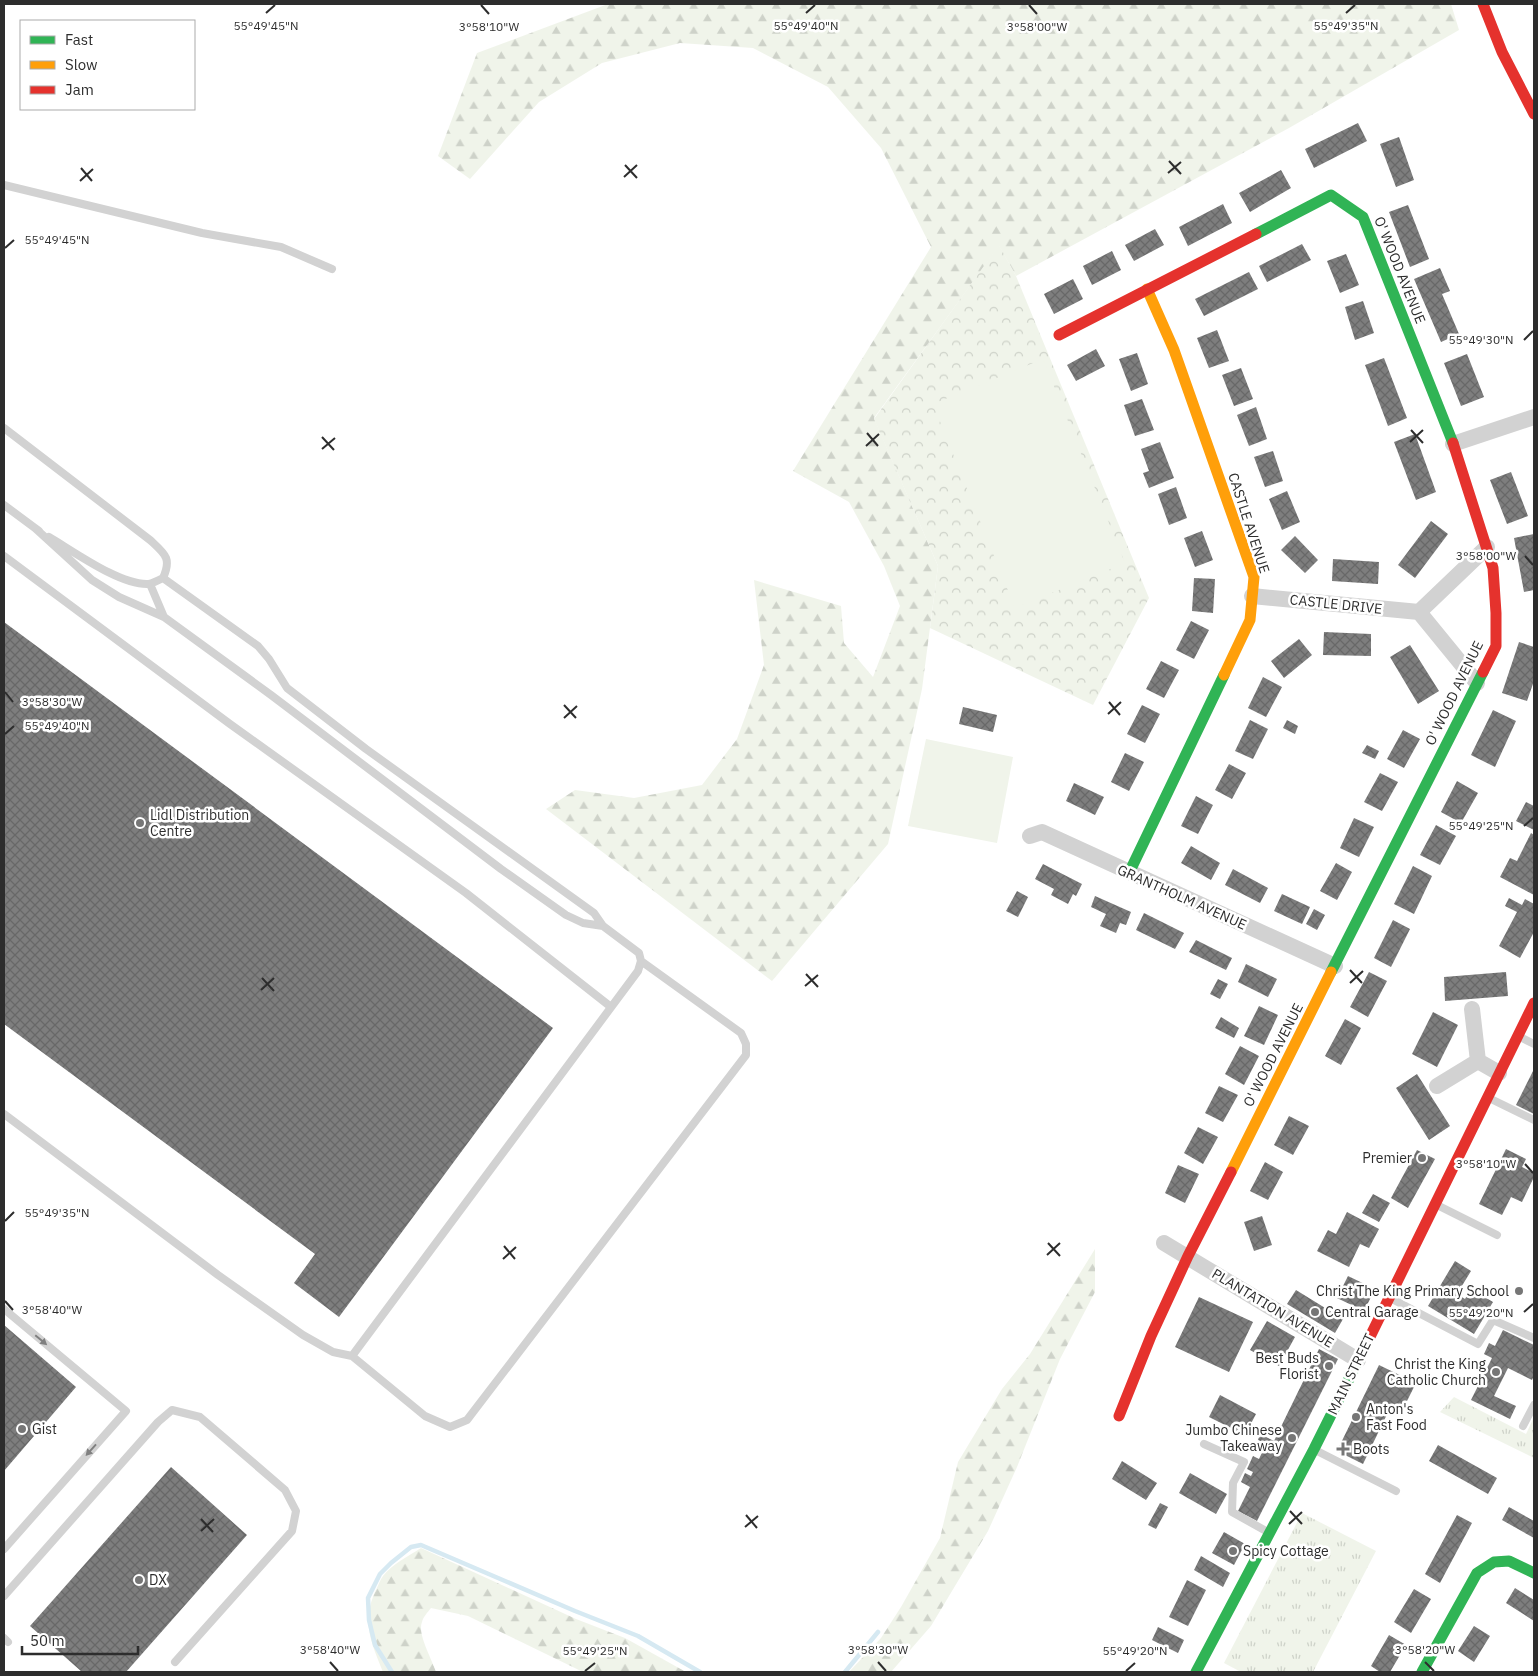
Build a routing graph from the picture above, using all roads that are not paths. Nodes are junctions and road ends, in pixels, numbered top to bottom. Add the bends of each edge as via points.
1 (1483, 4) edge
2 (1534, 114) edge
3 (4, 185) edge
4 (332, 269) dead end
5 (1146, 288) junction
6 (1059, 335) dead end
7 (1534, 417) edge
8 (4, 428) edge
9 (1453, 444) junction
10 (4, 505) edge
11 (35, 528) junction
12 (1487, 548) junction
13 (4, 556) edge
14 (163, 578) junction
15 (150, 584) junction
16 (1252, 596) junction
17 (1419, 612) junction
18 (164, 617) junction
19 (1477, 683) junction
20 (1030, 836) dead end
21 (1129, 873) junction
22 (603, 926) junction
23 (641, 961) junction
24 (1335, 966) junction
25 (1534, 1003) edge
26 (611, 1007) junction
27 (1472, 1009) dead end
28 (1518, 1035) junction
29 (1534, 1044) edge
30 (1478, 1061) junction
31 (1499, 1073) junction
32 (1438, 1086) dead end
33 (1488, 1097) junction
34 (4, 1114) edge
35 (1534, 1120) edge
36 (1435, 1204) junction
37 (1497, 1235) dead end
38 (1164, 1243) dead end
39 (1188, 1256) junction
40 (1388, 1297) junction
41 (4, 1309) edge
42 (1534, 1338) edge
43 (352, 1356) junction
44 (1358, 1360) junction
45 (1534, 1405) edge
46 (1119, 1416) dead end
47 (1523, 1426) dead end
48 (1204, 1444) dead end
49 (1314, 1449) junction
50 (1396, 1491) dead end
51 (1270, 1533) junction
52 (4, 1549) edge
53 (1534, 1573) edge
54 (4, 1596) edge
55 (175, 1662) dead end
56 (1196, 1672) edge
57 (1422, 1672) edge

1 - 2 street via 1502,52
3 - 4 lane via 202,234 280,247
5 - 6 street, O' WOOD AVENUE
5 - 9 street, O' WOOD AVENUE via 1331,195 1363,217
5 - 16 street, CASTLE AVENUE via 1174,350 1254,577
7 - 9 street
8 - 14 lane via 160,549 168,559
9 - 12 street, O' WOOD AVENUE
10 - 11 lane
11 - 15 lane via 111,574 134,583
11 - 18 lane via 92,580 119,597
12 - 17 street
12 - 19 street, O' WOOD AVENUE via 1493,568 1496,646
13 - 26 lane via 230,724 466,893
14 - 15 lane
14 - 22 lane via 258,646 287,688 366,749 594,913
15 - 18 lane
16 - 17 street, CASTLE DRIVE
16 - 21 street, CASTLE AVENUE via 1250,620
17 - 19 street
18 - 22 lane via 509,875 566,915 583,923
19 - 24 street, O' WOOD AVENUE
20 - 21 street, GRANTHOLM AVENUE via 1042,832
21 - 24 street, GRANTHOLM AVENUE
22 - 23 lane via 639,953
23 - 26 lane via 638,971
23 - 43 lane via 741,1033 746,1055 468,1420 450,1426 425,1416
24 - 39 street, O' WOOD AVENUE
25 - 28 street, MAIN STREET
26 - 43 lane
27 - 30 street
28 - 29 lane
28 - 31 street, MAIN STREET
30 - 31 street
30 - 32 street
31 - 33 street, MAIN STREET
33 - 35 lane
33 - 36 street, MAIN STREET
34 - 43 lane via 303,1335 332,1352
36 - 37 lane
36 - 40 street, MAIN STREET
38 - 39 street, PLANTATION AVENUE
39 - 44 street, PLANTATION AVENUE
39 - 46 street, O' WOOD AVENUE
40 - 42 lane via 1478,1344 1493,1320
40 - 44 street, MAIN STREET
41 -> 52 lane via 126,1411
44 - 49 street, MAIN STREET
45 - 47 lane
48 - 51 lane via 1244,1462 1233,1483 1232,1512
49 - 50 lane
49 - 51 street, MAIN STREET
51 - 56 street, MAIN STREET
53 - 57 street via 1509,1561 1494,1562 1477,1573
54 - 55 lane via 158,1422 172,1410 200,1417 285,1490 296,1511 292,1531

